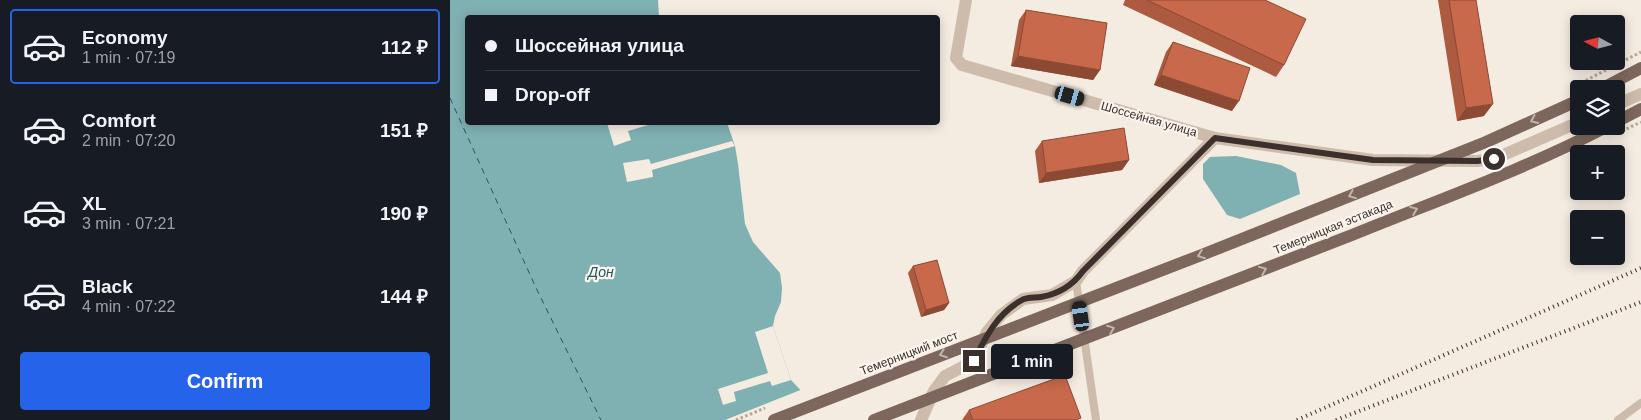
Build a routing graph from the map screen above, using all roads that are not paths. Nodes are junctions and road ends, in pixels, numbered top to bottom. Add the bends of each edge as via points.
1 (966, 0) edge
2 (1641, 68) edge
3 (1618, 80) edge
4 (1641, 94) edge
5 (1625, 101) edge
6 (1570, 104) edge
7 (1641, 109) edge
8 (1625, 117) edge
9 (1570, 126) edge
10 (1589, 135) edge
11 (1215, 138) junction
12 (1076, 281) junction
13 (1054, 312) joint
14 (1641, 403) edge
15 (774, 420) edge
16 (874, 420) edge
17 (922, 420) edge
18 (1096, 420) edge
19 (1618, 420) edge

1 - 11 street, Шоссейная улица via 956,58 962,65
2 - 3 main road
4 - 5 street
6 -> 13 main road, Темерницкая эстакада, bridge via 1477,145
7 - 8 main road
9 - 11 street, Шоссейная улица via 1494,159 1477,161 1373,160
16 -> 10 main road, Темерницкая эстакада, bridge via 1500,176
11 - 12 street
12 - 17 street via 1052,295 1023,299 1000,316 974,361 945,376 934,391
12 - 18 lane
13 -> 15 main road, Темерницкий мост, bridge
14 - 19 lane

